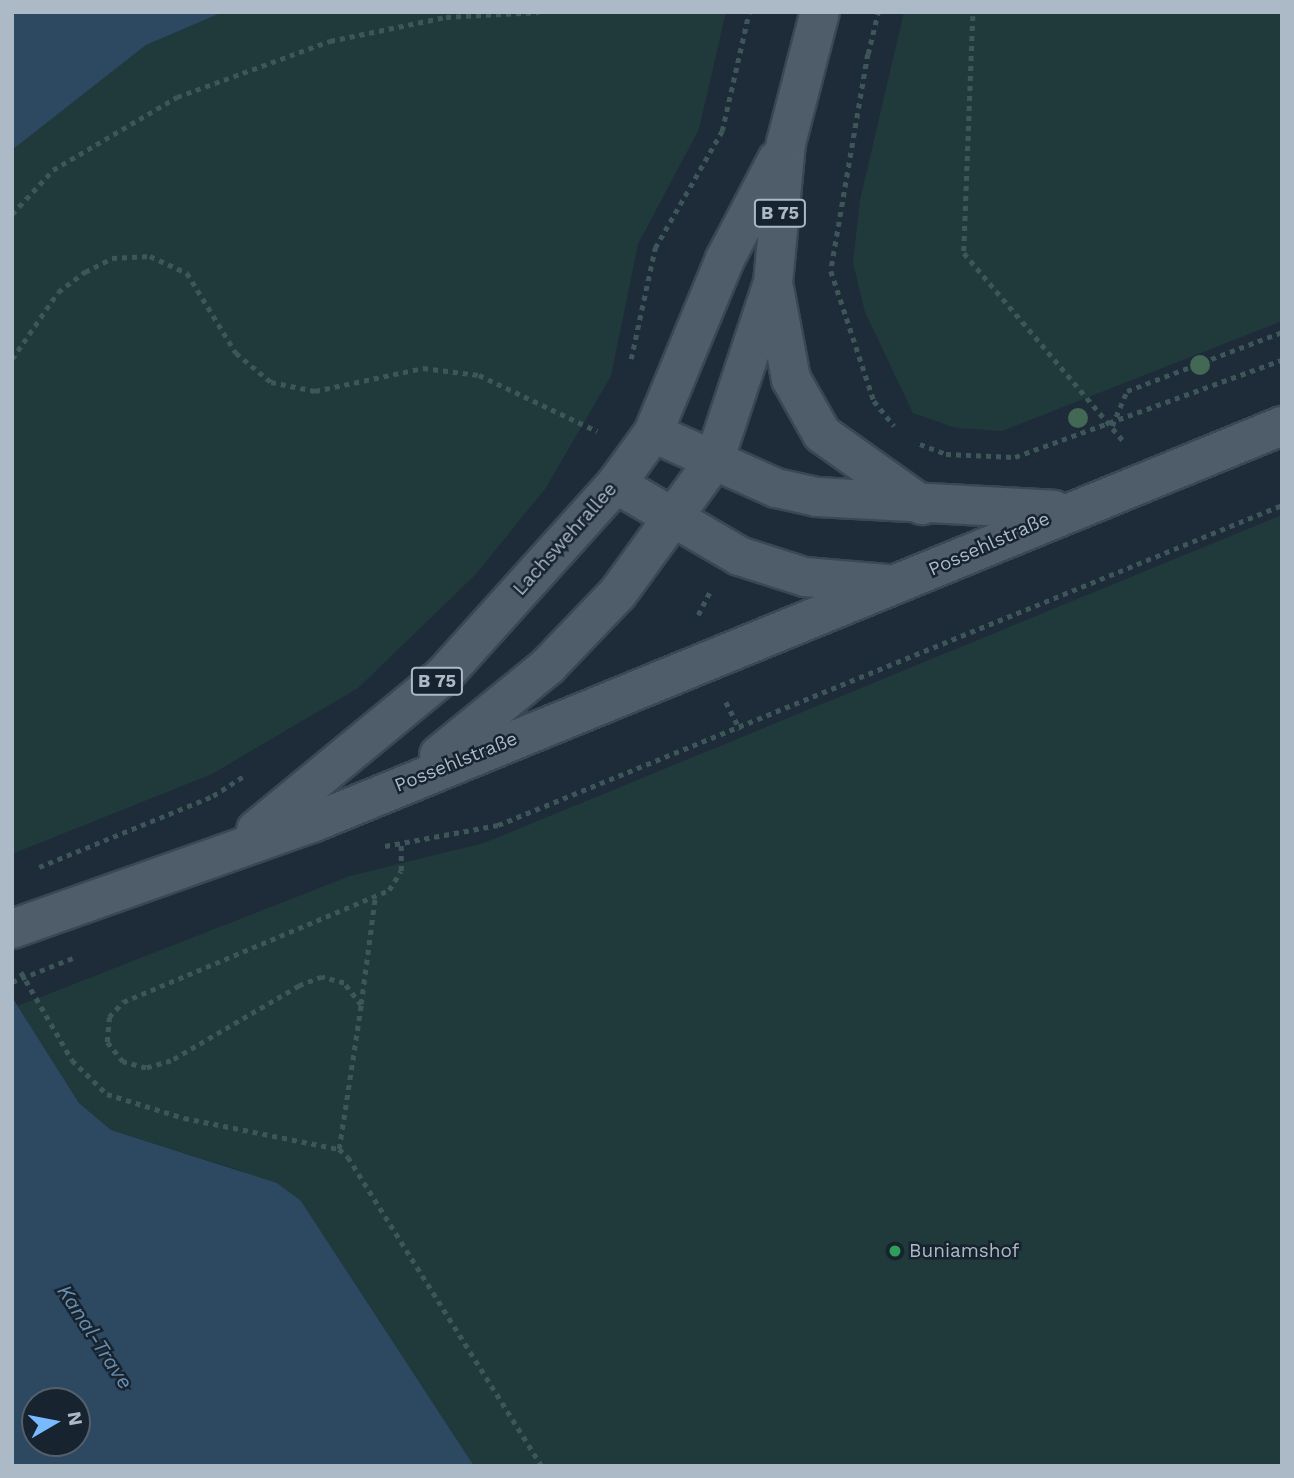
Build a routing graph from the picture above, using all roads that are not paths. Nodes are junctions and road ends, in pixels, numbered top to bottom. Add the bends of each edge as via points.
1 (816, 27) edge
2 (786, 143) junction
3 (773, 283) junction
4 (1282, 426) edge
5 (653, 433) junction
6 (714, 461) junction
7 (616, 484) junction
8 (922, 505) junction
9 (1065, 510) junction
10 (677, 519) junction
11 (897, 584) junction
12 (385, 792) junction
13 (230, 849) junction
14 (12, 929) edge

1 - 2 main road, Lachswehrallee / B 75
2 - 3 main road, Lachswehrallee / B 75
2 - 5 main road, Lachswehrallee / B 75 via 725,259
3 - 6 main road, Lachswehrallee / B 75
3 - 8 main road via 791,379 822,434
4 - 9 main road
5 - 6 main road, Possehlstraße
5 - 7 main road, Lachswehrallee / B 75
6 - 8 main road, Possehlstraße via 789,491
6 - 10 main road, Lachswehrallee / B 75
7 - 10 main road, Possehlstraße
7 - 13 main road, Lachswehrallee / B 75 via 444,675 330,774
8 - 9 main road, Possehlstraße
9 - 11 main road, Possehlstraße
10 - 11 main road, Possehlstraße via 739,556 805,577
10 - 12 main road, Lachswehrallee / B 75 via 548,666 455,744
11 - 12 main road, Possehlstraße
12 - 13 main road, Possehlstraße / B 75
13 - 14 main road, Possehlstraße / B 75

